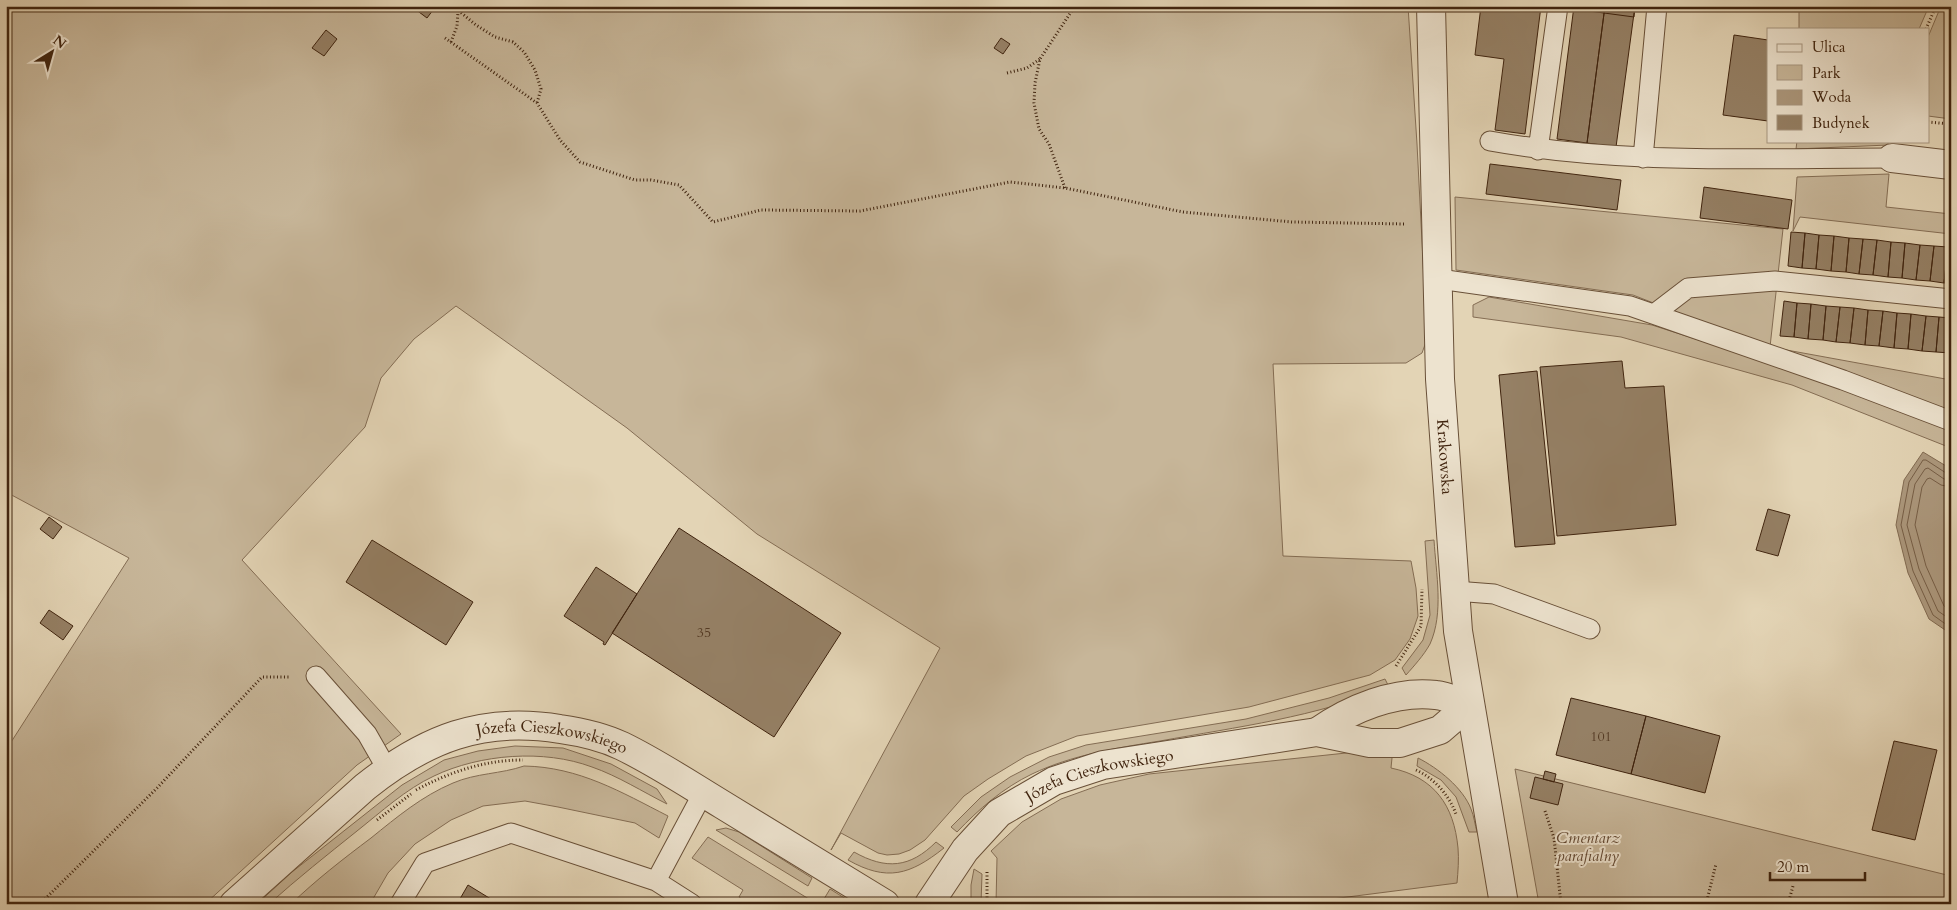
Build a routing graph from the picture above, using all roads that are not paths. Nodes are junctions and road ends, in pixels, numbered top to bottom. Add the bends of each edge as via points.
1 (1431, 6) edge
2 (1558, 6) edge
3 (1657, 6) edge
4 (1490, 141) dead end
5 (1538, 150) junction
6 (1643, 158) junction
7 (1892, 158) joint
8 (1951, 165) edge
9 (1439, 279) junction
10 (1951, 299) edge
11 (1654, 314) junction
12 (1951, 420) edge
13 (1455, 591) junction
14 (1590, 630) dead end
15 (316, 676) road end
16 (1469, 705) junction
17 (1317, 732) junction
18 (387, 769) junction
19 (704, 793) junction
20 (656, 881) junction
21 (234, 904) edge
22 (400, 904) edge
23 (692, 904) edge
24 (885, 904) edge
25 (929, 904) edge
26 (1504, 904) edge

1 - 9 street, Krakowska
2 - 5 lane
3 - 6 lane
4 - 5 lane
5 - 6 lane
6 - 7 lane
7 - 8 street
9 - 11 lane via 1630,306
9 - 13 street, Krakowska via 1440,379
10 - 11 lane via 1775,281 1688,288
11 - 12 lane
13 - 14 lane via 1494,594
13 - 16 street, Krakowska
15 - 18 lane via 368,734
16 - 17 street, Józefa Cieszkowskiego via 1436,695 1396,696 1338,717
16 - 17 street, Józefa Cieszkowskiego via 1440,730 1400,743 1370,744
16 - 26 street, Krakowska
17 - 25 street, Józefa Cieszkowskiego via 1103,765 1054,781 999,813 965,850
18 - 19 street, Józefa Cieszkowskiego via 412,753 446,738 485,727 522,724 584,732 621,745
18 - 21 street, Józefa Cieszkowskiego
19 - 20 lane
19 - 24 street, Józefa Cieszkowskiego
20 - 22 lane via 511,833 425,863
20 - 23 lane

